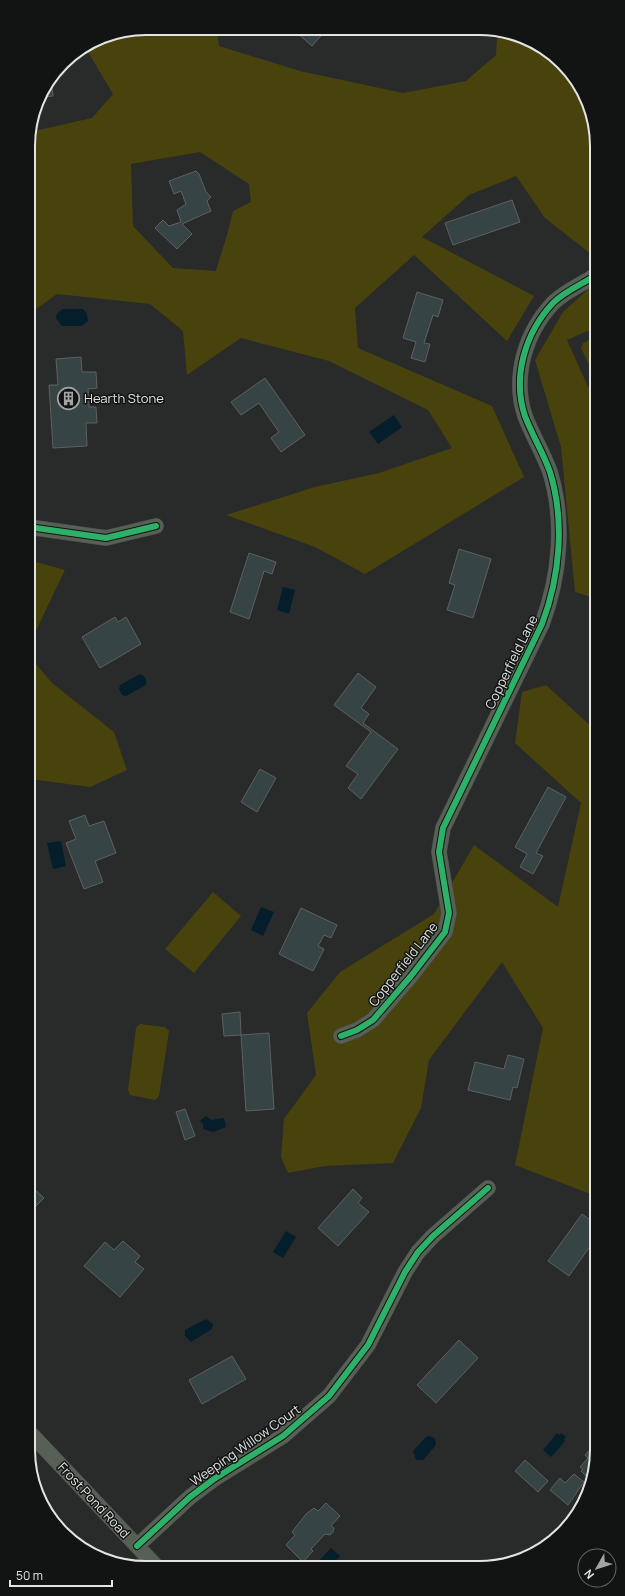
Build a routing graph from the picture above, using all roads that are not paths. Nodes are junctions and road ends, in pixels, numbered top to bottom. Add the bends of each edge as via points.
1 (590, 279) edge
2 (156, 526) dead end
3 (35, 528) edge
4 (341, 1036) dead end
5 (488, 1188) dead end
6 (35, 1438) edge
7 (137, 1546) junction
8 (151, 1561) edge

1 - 4 street, Copperfield Lane via 553,303 538,321 523,354 521,400 525,416 550,472 557,507 559,559 549,607 542,624 443,828 439,852 449,913 445,932 373,1020
2 - 3 street via 106,538
5 - 7 street, Weeping Willow Court via 418,1252 368,1345 330,1396 283,1436 190,1497
6 - 7 street, Frost Pond Road
7 - 8 street, Frost Pond Road

